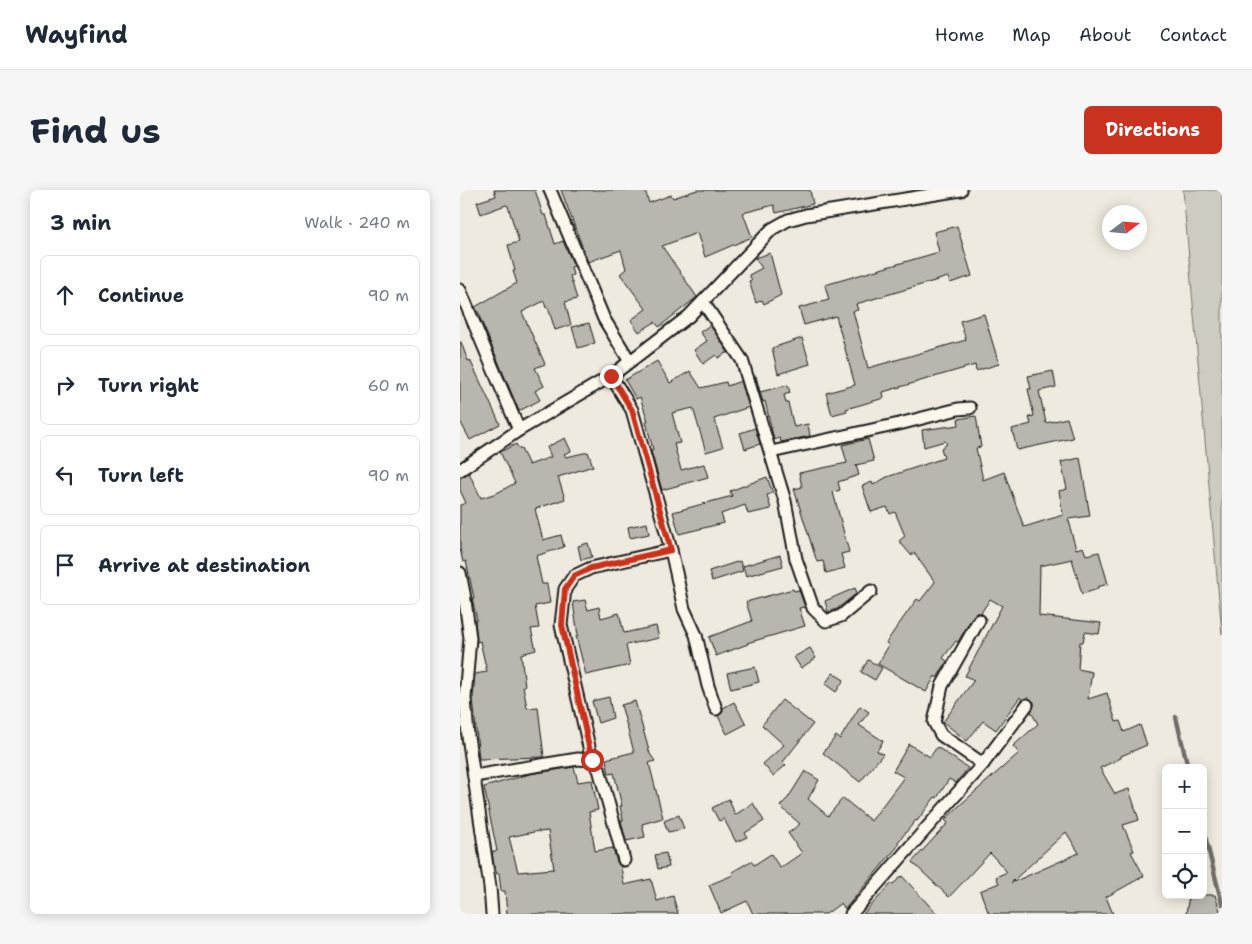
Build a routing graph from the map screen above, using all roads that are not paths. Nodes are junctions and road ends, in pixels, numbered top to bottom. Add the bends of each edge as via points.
1 (550, 190) edge
2 (961, 190) edge
3 (460, 290) edge
4 (703, 302) junction
5 (629, 360) junction
6 (611, 376) junction
7 (970, 408) dead end
8 (519, 430) junction
9 (771, 452) junction
10 (460, 470) edge
11 (671, 550) junction
12 (460, 573) edge
13 (871, 591) dead end
14 (979, 620) dead end
15 (1027, 705) dead end
16 (716, 710) dead end
17 (592, 760) junction
18 (983, 764) junction
19 (474, 776) junction
20 (624, 860) dead end
21 (492, 914) edge
22 (851, 914) edge

1 - 5 street via 604,319
2 - 4 street via 788,220 772,229
3 - 8 street
4 - 5 street
4 - 9 street via 742,360
5 - 6 street
6 - 8 street
6 - 11 street via 632,410
7 - 9 street
8 - 10 street
9 - 13 street via 785,501 796,560 813,608 826,621 841,616
11 - 16 street via 684,610 696,636
11 - 17 street via 591,568 574,576 565,589 562,625
12 - 19 street via 470,638 465,698
14 - 18 street via 942,686 934,722 941,735
15 - 18 street
17 - 19 street via 578,759
17 - 20 street via 599,769
18 - 22 street
19 - 21 street

